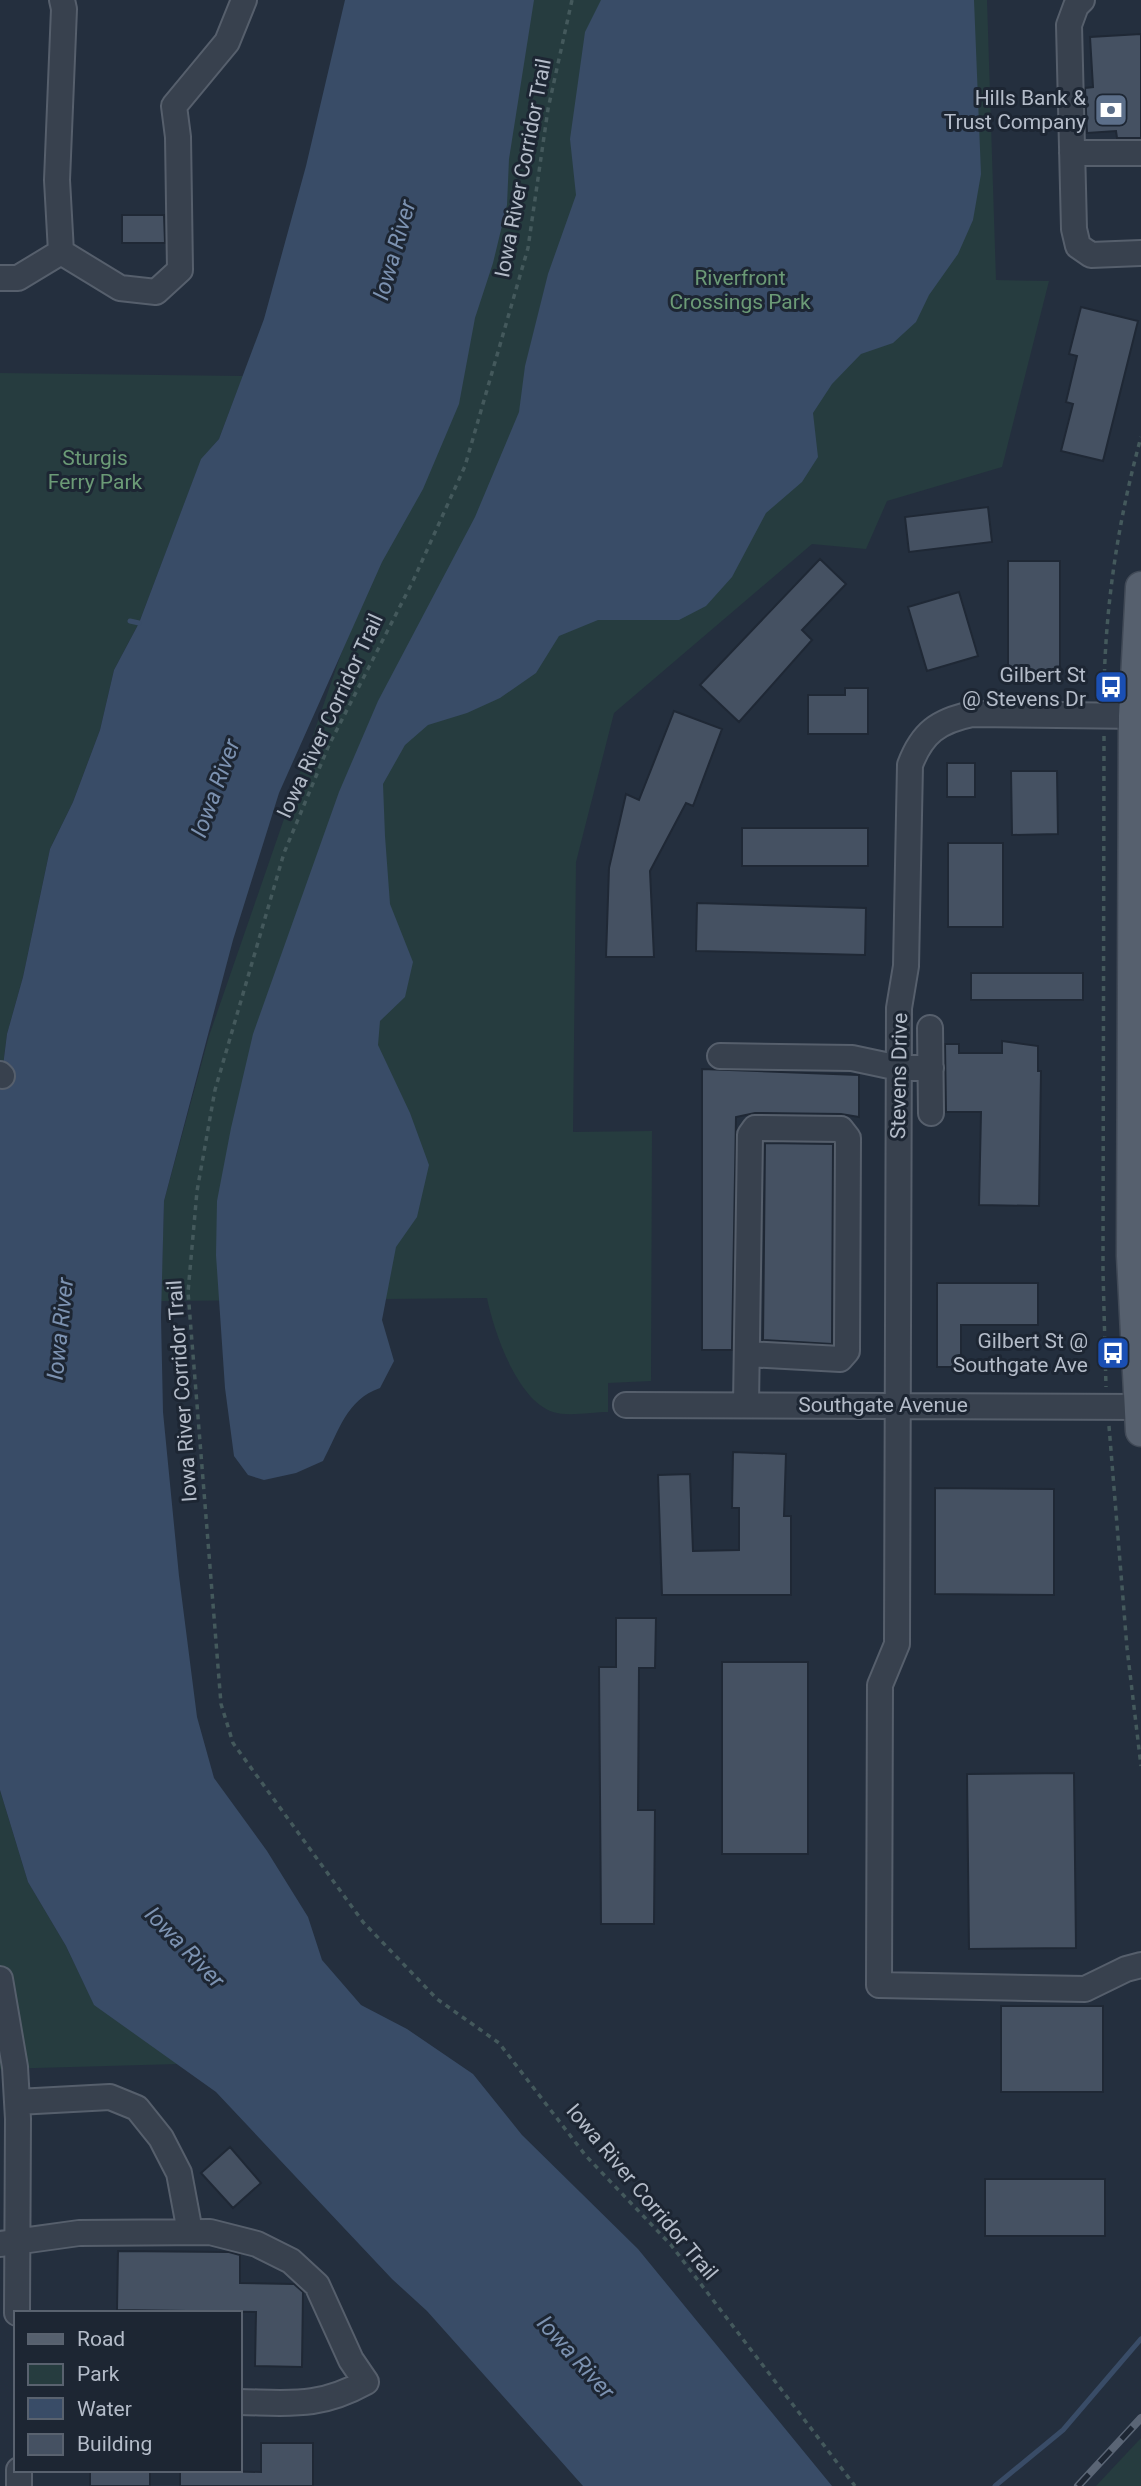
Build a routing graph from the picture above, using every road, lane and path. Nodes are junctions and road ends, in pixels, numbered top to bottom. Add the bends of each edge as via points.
1 (62, 0) edge
2 (244, 0) edge
3 (572, 0) edge
4 (1082, 0) edge
5 (1072, 153) junction
6 (1141, 153) edge
7 (61, 252) junction
8 (1141, 253) edge
9 (0, 278) edge
10 (1140, 602) edge
11 (1137, 716) edge
12 (930, 1028) dead end
13 (1137, 1054) edge
14 (720, 1056) dead end
15 (899, 1068) junction
16 (931, 1068) junction
17 (931, 1113) dead end
18 (1137, 1123) edge
19 (1137, 1202) edge
20 (747, 1354) junction
21 (626, 1405) dead end
22 (747, 1405) junction
23 (896, 1405) junction
24 (1140, 1415) edge
25 (1141, 1965) edge
26 (0, 1979) edge
27 (17, 2102) junction
28 (190, 2232) junction
29 (8, 2244) edge
30 (17, 2311) edge
31 (242, 2402) edge
32 (855, 2486) edge

1 - 7 street via 57,180
2 - 7 street via 227,42 174,106 180,270 156,292 120,288
3 - 32 path, Iowa River Corridor Trail via 548,109 528,248 465,466 329,745 284,853 215,1090 197,1191 188,1292 221,1704 233,1743 363,1922 437,1999 499,2043 586,2156 671,2245
4 - 5 street via 1069,25
5 - 6 street
5 - 8 street via 1078,246 1091,256
7 - 9 street via 18,278
10 - 11 main road
11 - 13 main road
11 - 15 street, Stevens Drive via 972,714 949,718 931,728 917,746 910,765
12 - 16 street
13 - 18 main road
14 - 15 street via 852,1058
15 - 16 street
15 - 23 street, Stevens Drive
16 - 17 street
18 - 19 main road
19 - 24 main road
20 - 20 street via 750,1135 755,1128 841,1129 848,1138 847,1351 840,1359
20 - 22 street
21 - 22 street, Southgate Avenue
22 - 23 street, Southgate Avenue
23 - 24 street, Southgate Avenue
23 - 25 street, Stevens Drive via 897,1644 880,1685 880,1985 1085,1989
26 - 27 street
27 - 28 street via 110,2097 137,2108 161,2138 179,2173
27 - 29 street
28 - 29 street via 79,2233
28 - 31 street via 257,2244 291,2261 317,2285 366,2382 317,2403
29 - 30 street

